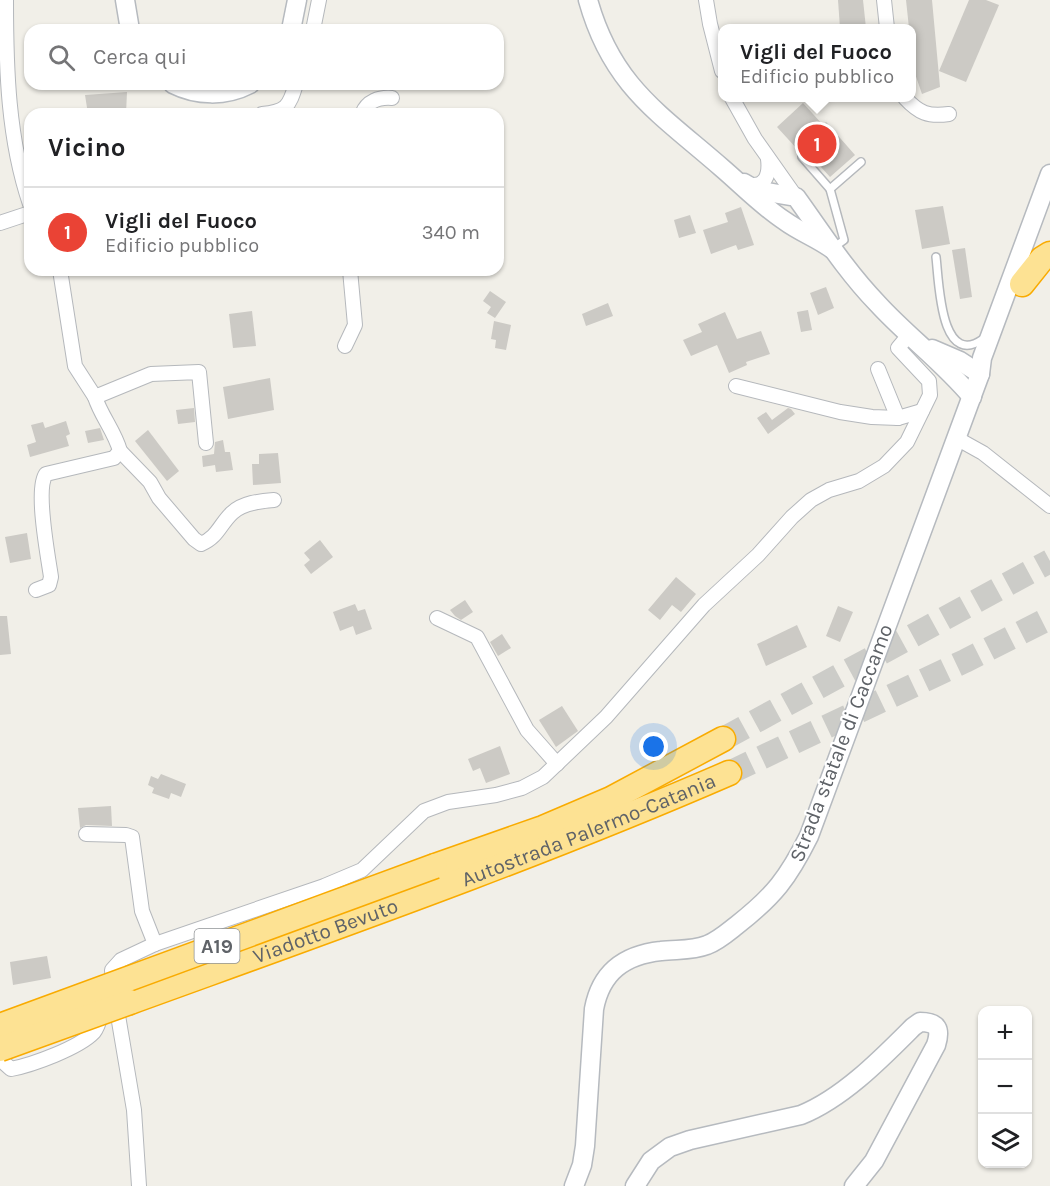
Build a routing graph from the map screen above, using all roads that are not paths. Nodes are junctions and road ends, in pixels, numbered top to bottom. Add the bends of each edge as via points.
1 (6, 0) edge
2 (125, 0) edge
3 (297, 0) edge
4 (319, 0) edge
5 (588, 0) edge
6 (706, 0) edge
7 (884, 0) edge
8 (129, 24) edge
9 (292, 24) edge
10 (313, 24) edge
11 (887, 24) edge
12 (718, 53) edge
13 (191, 90) edge
14 (234, 90) edge
15 (294, 90) edge
16 (392, 98) dead end
17 (734, 102) edge
18 (909, 102) edge
19 (285, 108) edge
20 (365, 108) edge
21 (949, 114) dead end
22 (802, 157) dead end
23 (768, 159) junction
24 (861, 162) dead end
25 (722, 169) junction
26 (1050, 175) edge
27 (744, 183) junction
28 (24, 184) edge
29 (830, 189) junction
30 (796, 197) junction
31 (759, 202) junction
32 (1050, 208) edge
33 (24, 215) edge
34 (0, 223) edge
35 (832, 249) junction
36 (1050, 254) edge
37 (936, 257) dead end
38 (61, 276) edge
39 (351, 276) edge
40 (1022, 284) junction
41 (990, 334) junction
42 (914, 339) junction
43 (345, 346) dead end
44 (981, 366) junction
45 (878, 369) dead end
46 (958, 369) junction
47 (736, 386) dead end
48 (95, 397) junction
49 (972, 397) junction
50 (922, 411) junction
51 (898, 418) junction
52 (956, 438) junction
53 (206, 443) dead end
54 (120, 451) junction
55 (274, 500) dead end
56 (1050, 506) edge
57 (36, 590) dead end
58 (437, 618) dead end
59 (723, 739) tunnel mouth
60 (557, 764) junction
61 (729, 772) tunnel mouth
62 (86, 834) dead end
63 (435, 866) joint
64 (449, 886) joint
65 (155, 944) junction
66 (113, 986) junction
67 (0, 1026) edge
68 (0, 1049) edge
69 (0, 1055) edge
70 (139, 1186) edge
71 (574, 1186) edge
72 (635, 1186) edge
73 (854, 1186) edge

1 - 28 street via 13,134
2 - 8 main road
3 - 9 main road
4 - 10 street
5 - 25 main road via 603,42 630,87
6 - 12 street
7 - 11 street
13 - 14 main road via 211,94
15 - 19 street
16 - 20 street via 379,97
17 - 23 street
18 - 21 street via 919,111
22 - 29 lane
23 - 27 street via 770,171 765,181 756,186
23 - 30 street
24 - 29 lane
25 - 27 main road
25 - 31 main road
26 - 41 main road, Strada statale di Caccamo
27 - 30 main road via 762,192
29 - 35 lane via 844,240
30 - 31 main road via 787,206
30 - 35 main road
31 - 35 main road
32 - 40 main road, Strada statale di Caccamo
33 - 34 street
35 - 42 main road via 877,304
36 - 40 highway
37 - 41 lane via 943,319 953,339 975,345
38 - 48 street via 75,366
39 - 43 street via 355,325
40 - 44 main road, Strada statale di Caccamo via 991,360
41 - 44 main road, Strada statale di Caccamo
42 - 46 main road
42 - 50 street via 898,348 929,381 930,395
44 - 46 main road
44 - 49 main road, Strada statale di Caccamo
45 - 51 street
46 - 49 main road
47 - 51 street via 840,412
48 - 53 street via 151,374 199,372
48 - 54 street
49 - 52 main road, Strada statale di Caccamo
50 - 51 street
50 - 60 street via 907,442 884,466 859,481 829,490 792,517 704,605 606,717
52 - 56 street via 983,453
52 - 71 main road, Strada statale di Caccamo via 794,868 758,909 723,936 692,949 633,957 612,972 597,994 585,1146
54 - 55 street via 201,544 211,540 233,512 259,501
54 - 57 street via 114,458 46,474 42,480 51,577 49,585
58 - 60 street via 477,637 527,730
59 - 63 highway, Autostrada Palermo-Catania / A19 via 611,799
60 - 65 street via 522,788 448,802 424,811 362,870
61 - 64 highway, Autostrada Palermo-Catania / A19
62 - 65 street via 132,837 142,911
63 - 67 highway, Viadotto Bevuto / A19, bridge
64 - 68 highway, Viadotto Bevuto / A19, bridge
65 - 66 street via 121,960 112,970
66 - 69 street via 94,1031 66,1050 11,1069
66 - 70 street via 134,1110
72 - 73 main road via 651,1161 670,1147 816,1109 844,1090 913,1027 920,1022 932,1024 939,1034 936,1045 874,1161

